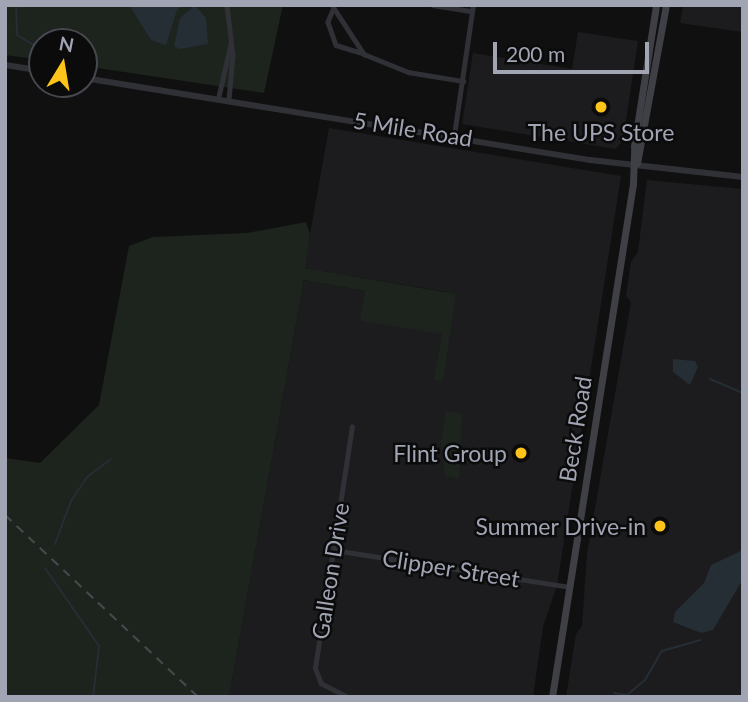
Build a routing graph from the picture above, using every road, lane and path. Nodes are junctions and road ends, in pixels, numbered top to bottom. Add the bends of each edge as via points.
1 (227, 5) edge
2 (433, 5) edge
3 (656, 5) edge
4 (666, 5) edge
5 (333, 7) edge
6 (472, 8) edge
7 (232, 41) junction
8 (364, 54) junction
9 (5, 65) edge
10 (28, 69) edge
11 (98, 80) edge
12 (463, 81) junction
13 (218, 99) junction
14 (229, 100) junction
15 (454, 135) junction
16 (635, 167) junction
17 (743, 177) edge
18 (352, 427) dead end
19 (334, 550) junction
20 (569, 587) junction
21 (347, 697) edge
22 (553, 697) edge

1 - 7 street
2 - 6 street
3 - 16 main road, Beck Road via 634,146
4 - 16 main road, Beck Road
5 - 8 street
5 - 8 street via 328,22 336,45
6 - 12 street
7 - 13 street
7 - 14 street
8 - 12 street via 408,72
9 - 10 street
11 - 13 street, 5 Mile Road
12 - 15 street
13 - 14 street, 5 Mile Road
14 - 15 street, 5 Mile Road
15 - 16 street, 5 Mile Road
16 - 17 street, 5 Mile Road
16 - 20 main road, Beck Road
18 - 19 street, Galleon Drive
19 - 20 street, Clipper Street
19 - 21 street, Galleon Drive via 315,673 321,684
20 - 22 main road, Beck Road

